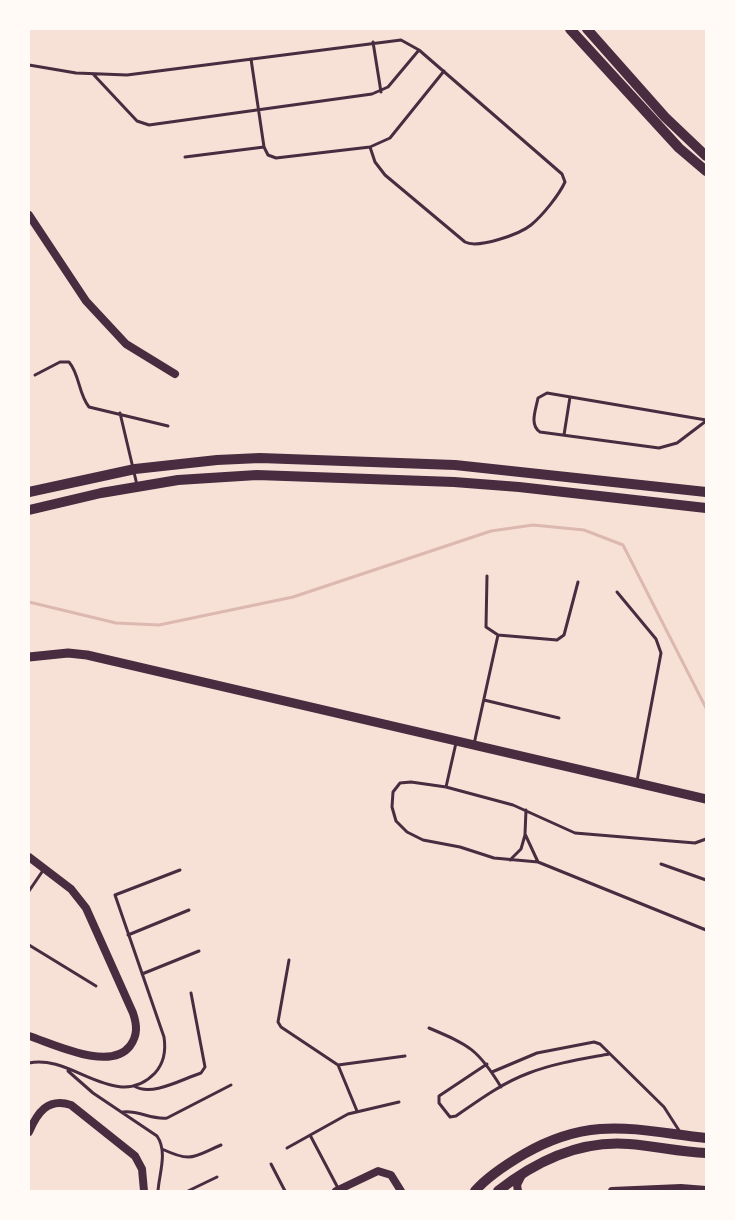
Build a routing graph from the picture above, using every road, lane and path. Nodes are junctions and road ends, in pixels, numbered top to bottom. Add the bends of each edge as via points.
1 (570, 29) edge
2 (587, 29) edge
3 (373, 42) junction
4 (419, 50) junction
5 (251, 59) junction
6 (29, 65) edge
7 (444, 72) junction
8 (92, 74) junction
9 (380, 92) junction
10 (259, 110) junction
11 (264, 147) junction
12 (370, 147) junction
13 (706, 156) edge
14 (185, 157) dead end
15 (706, 171) edge
16 (29, 215) edge
17 (175, 374) dead end
18 (35, 375) dead end
19 (570, 397) junction
20 (120, 413) junction
21 (706, 421) edge
22 (168, 426) dead end
23 (564, 435) junction
24 (134, 469) junction
25 (138, 486) junction
26 (29, 492) edge
27 (706, 492) edge
28 (706, 508) edge
29 (29, 510) edge
30 (487, 576) dead end
31 (578, 582) dead end
32 (617, 592) dead end
33 (498, 634) junction
34 (29, 657) edge
35 (484, 700) junction
36 (559, 718) dead end
37 (456, 741) junction
38 (473, 745) junction
39 (637, 783) junction
40 (446, 786) junction
41 (706, 800) edge
42 (526, 810) junction
43 (525, 834) junction
44 (706, 839) edge
45 (29, 857) edge
46 (510, 860) junction
47 (538, 862) junction
48 (661, 864) dead end
49 (44, 868) junction
50 (180, 870) dead end
51 (706, 880) edge
52 (29, 891) edge
53 (189, 910) dead end
54 (706, 930) edge
55 (128, 934) junction
56 (29, 946) edge
57 (199, 951) dead end
58 (289, 960) dead end
59 (142, 974) junction
60 (96, 986) dead end
61 (191, 993) dead end
62 (429, 1028) dead end
63 (29, 1036) edge
64 (609, 1054) junction
65 (405, 1056) dead end
66 (29, 1063) edge
67 (487, 1064) junction
68 (338, 1065) junction
69 (66, 1069) junction
70 (492, 1072) junction
71 (231, 1085) dead end
72 (134, 1086) junction
73 (501, 1086) junction
74 (399, 1102) dead end
75 (357, 1111) junction
76 (122, 1112) junction
77 (29, 1132) edge
78 (310, 1135) junction
79 (682, 1135) junction
80 (706, 1138) edge
81 (221, 1145) dead end
82 (287, 1148) dead end
83 (162, 1149) junction
84 (686, 1152) junction
85 (706, 1153) edge
86 (271, 1164) dead end
87 (525, 1171) junction
88 (217, 1177) dead end
89 (338, 1190) edge
90 (706, 1190) edge
91 (144, 1191) edge
92 (158, 1191) edge
93 (188, 1191) edge
94 (285, 1191) edge
95 (401, 1191) edge
96 (476, 1191) edge
97 (498, 1191) edge
98 (518, 1191) edge
99 (612, 1191) edge

1 - 15 main road via 667,136
2 - 13 main road via 676,129
3 - 4 lane via 401,40
3 - 5 lane
3 - 9 lane
4 - 7 lane
4 - 9 lane
5 - 8 lane via 127,75
5 - 10 lane
6 - 8 lane
7 - 12 lane via 390,138
7 - 12 lane via 564,176 564,185 532,224 484,244 469,244 385,175 375,162
8 - 10 lane via 143,124
9 - 10 lane
10 - 11 lane
11 - 12 lane via 268,155 276,158
11 - 14 lane
16 - 17 street via 86,301 126,344
18 - 20 lane via 60,362 69,362 75,369 82,398 89,407
19 - 21 lane
19 - 23 lane
19 - 23 lane via 547,392 538,398 535,429
20 - 22 lane
20 - 24 lane
21 - 23 lane via 677,442 659,448
24 - 25 lane
24 - 26 main road
24 - 27 main road via 218,460 390,461 521,470
25 - 28 main road via 217,476 416,480 520,486
25 - 29 main road
30 - 33 lane via 486,627
31 - 33 lane via 564,635 557,640
32 - 39 lane via 656,639 661,653
33 - 35 lane
34 - 37 main road via 68,653 86,655
35 - 36 lane
35 - 38 lane
37 - 38 main road
37 - 40 lane
38 - 39 main road
39 - 41 main road
40 - 42 lane
40 - 46 lane via 400,783 393,792 392,807 396,821 407,832 423,840
42 - 43 lane
42 - 44 lane via 575,833 593,836 695,843
43 - 46 lane via 521,850
43 - 47 lane
45 - 49 street
46 - 47 lane
47 - 54 lane
48 - 51 lane
49 - 52 lane
49 - 63 street via 71,889 89,913 133,1013 136,1032 128,1048 120,1054 101,1058
50 - 55 lane via 115,895
53 - 55 lane
55 - 59 lane
56 - 60 lane
57 - 59 lane
58 - 68 lane via 278,1022
59 - 72 lane via 165,1048 158,1069
61 - 72 lane via 205,1067 201,1073 152,1089 142,1090
62 - 67 lane via 469,1046
64 - 70 lane via 600,1044 587,1042 537,1054
64 - 73 lane via 548,1066
64 - 79 lane via 664,1107
65 - 68 lane
66 - 69 lane via 45,1063
67 - 70 lane
67 - 73 lane via 439,1096 439,1102 450,1117 456,1116
68 - 75 lane
69 - 72 lane via 114,1087
69 - 76 lane via 93,1093
70 - 73 lane
71 - 76 lane via 167,1118
74 - 75 lane
75 - 78 lane
76 - 83 lane via 154,1133
77 - 91 street via 37,1114 47,1106 58,1103 71,1105 135,1156 142,1169
78 - 82 lane
78 - 89 lane
79 - 80 main road
79 - 84 lane
79 - 96 main road via 607,1127 561,1136 516,1158
81 - 83 lane via 190,1159
83 - 92 lane
84 - 85 main road
84 - 87 main road via 629,1144 586,1146 566,1151
86 - 94 lane
87 - 97 main road
87 - 98 street via 518,1180
88 - 93 lane
89 - 95 street via 378,1170 392,1175
90 - 99 street

